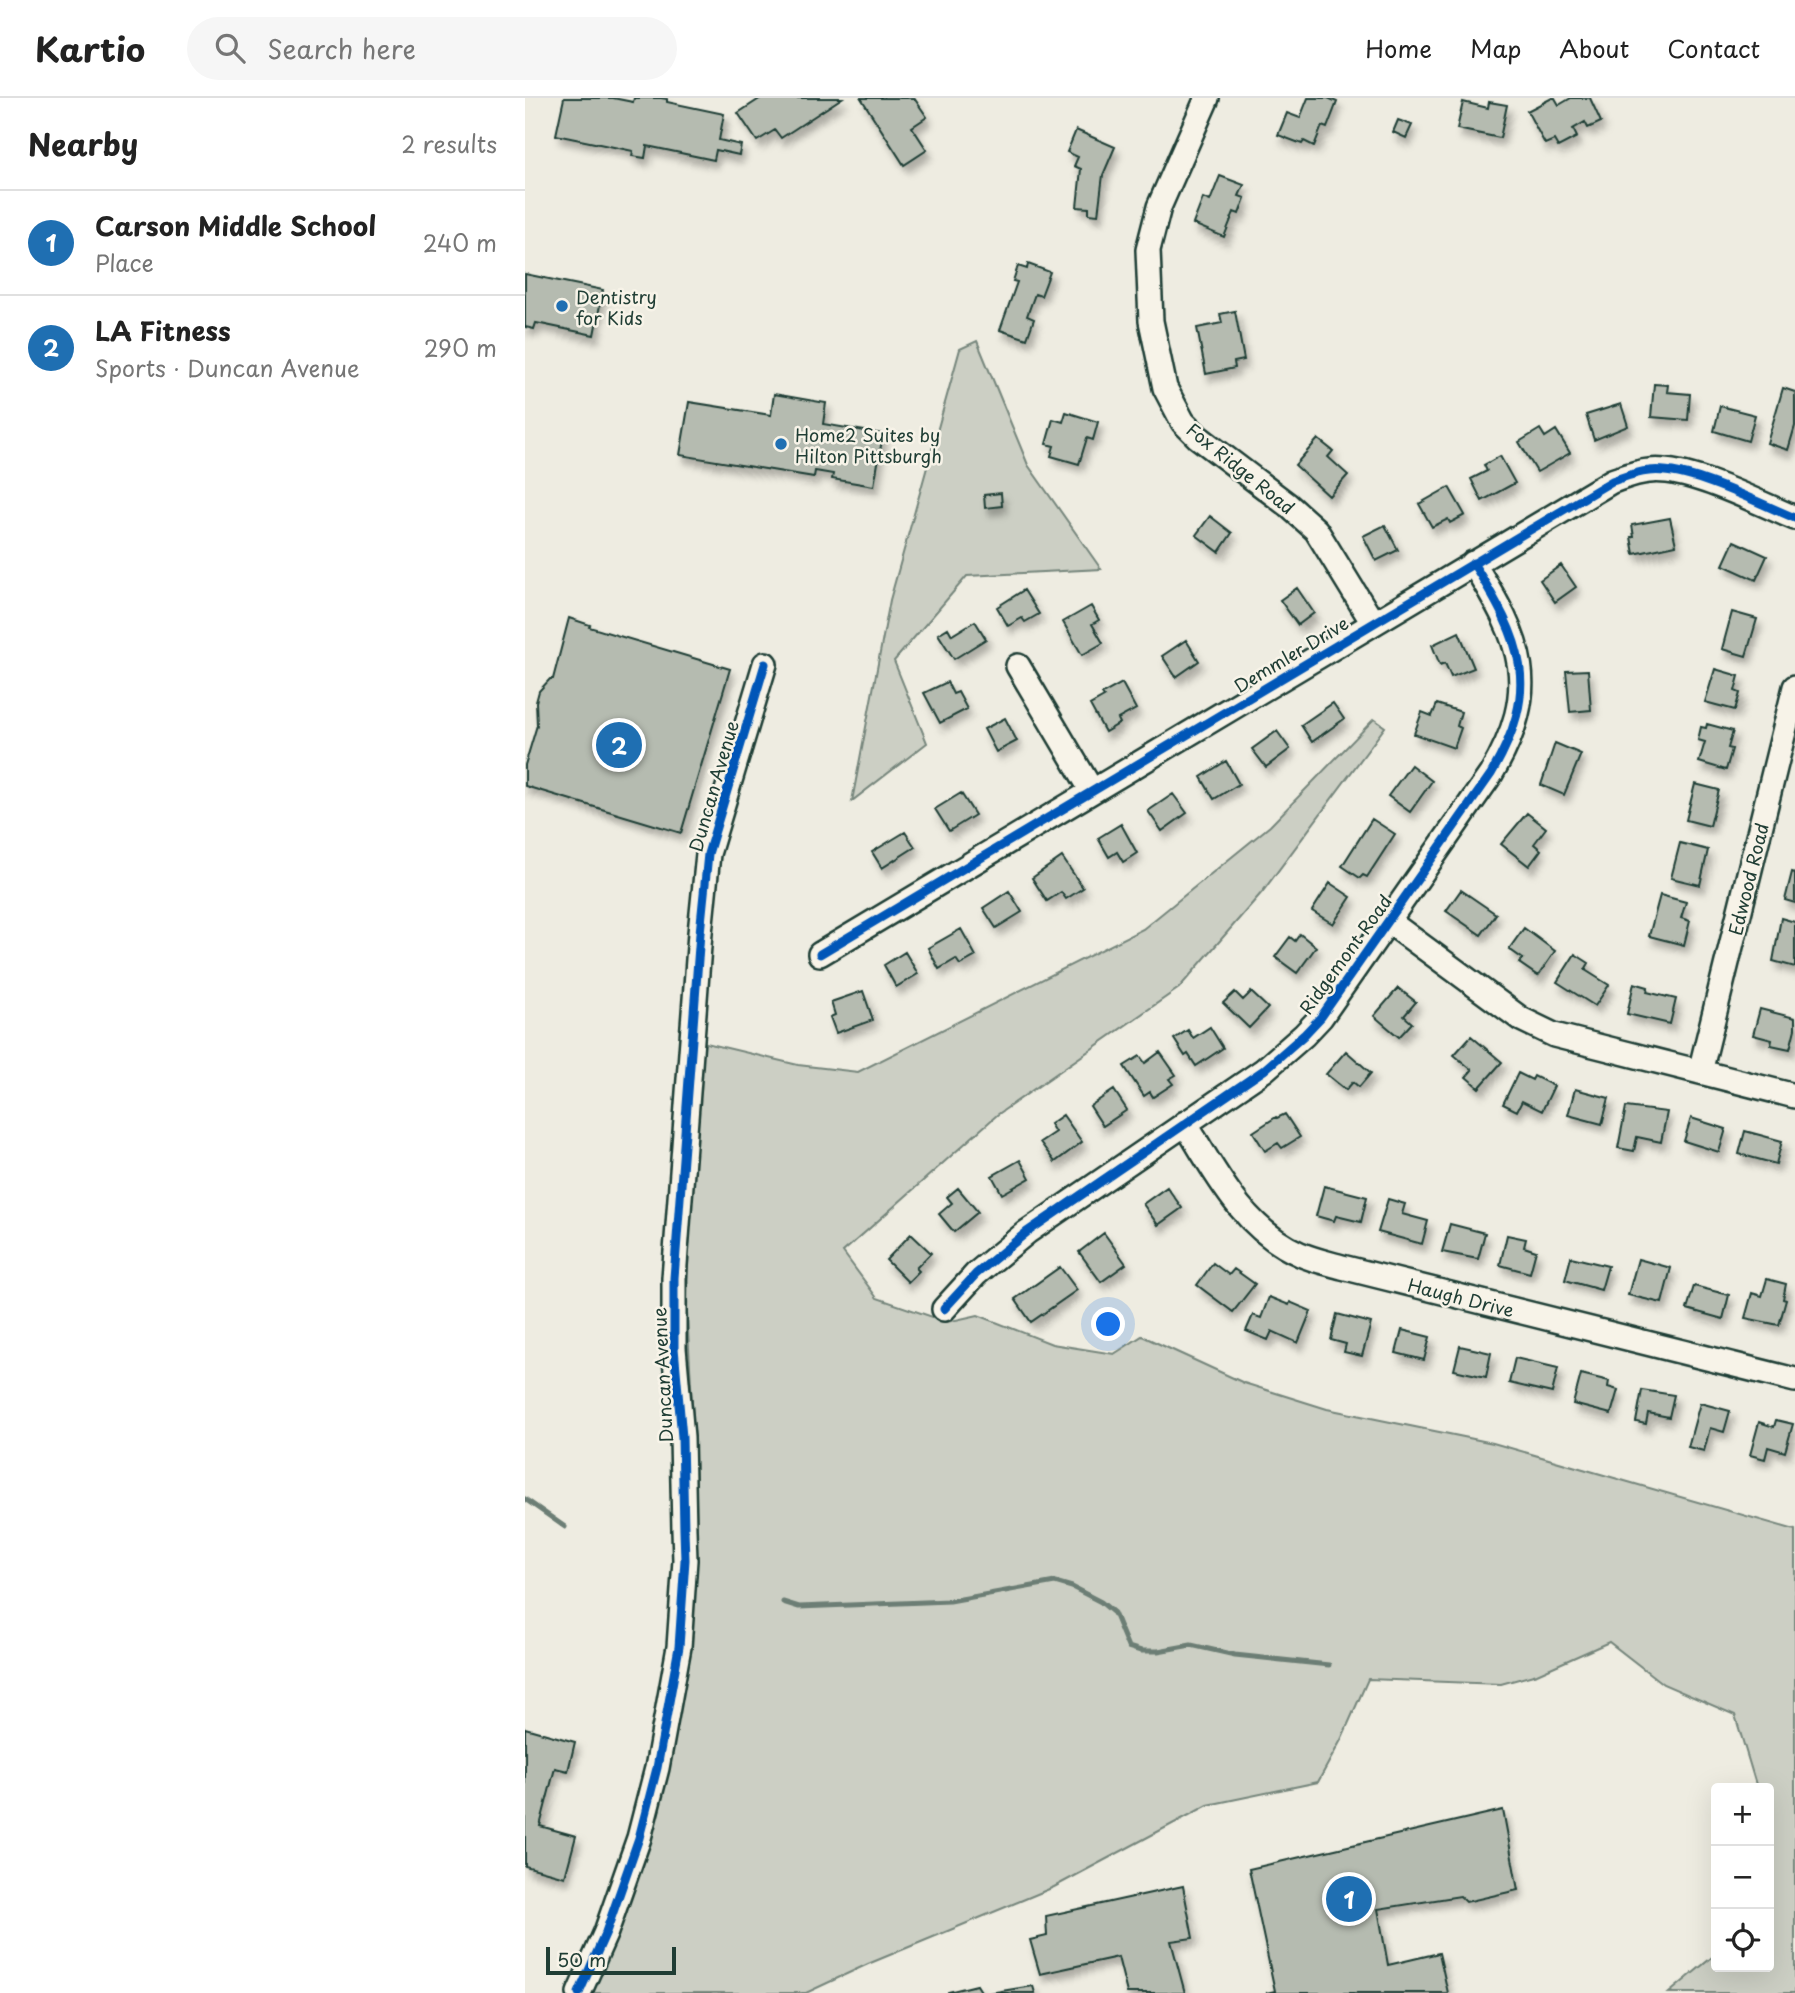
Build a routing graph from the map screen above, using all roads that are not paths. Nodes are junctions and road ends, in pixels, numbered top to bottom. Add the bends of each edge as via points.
1 (1207, 98) edge
2 (1795, 518) edge
3 (1473, 563) junction
4 (1373, 623) junction
5 (765, 664) dead end
6 (1019, 666) dead end
7 (1795, 687) edge
8 (1092, 791) junction
9 (1388, 921) junction
10 (820, 954) dead end
11 (1700, 1072) junction
12 (1795, 1096) edge
13 (1185, 1123) junction
14 (944, 1309) dead end
15 (1795, 1380) edge
16 (579, 1993) edge

1 - 4 street, Fox Ridge Road via 1159,207 1148,250 1151,321 1165,388 1183,422 1198,437 1316,530
2 - 3 street, Demmler Drive via 1697,479 1651,470 1596,489
3 - 4 street, Demmler Drive
3 - 9 street, Ridgemont Road via 1515,641 1521,690 1518,712 1492,774
4 - 8 street, Demmler Drive
5 - 16 street, Duncan Avenue via 708,854 700,933 674,1278 684,1530 679,1647 646,1814
6 - 8 street
7 - 11 street, Edwood Road
8 - 10 street, Demmler Drive
9 - 11 street via 1521,1019 1554,1035
9 - 13 street, Ridgemont Road via 1304,1035 1264,1070
11 - 12 street
13 - 14 street, Ridgemont Road via 1027,1231 976,1274
13 - 15 street, Haugh Drive via 1240,1208 1267,1234 1300,1254

